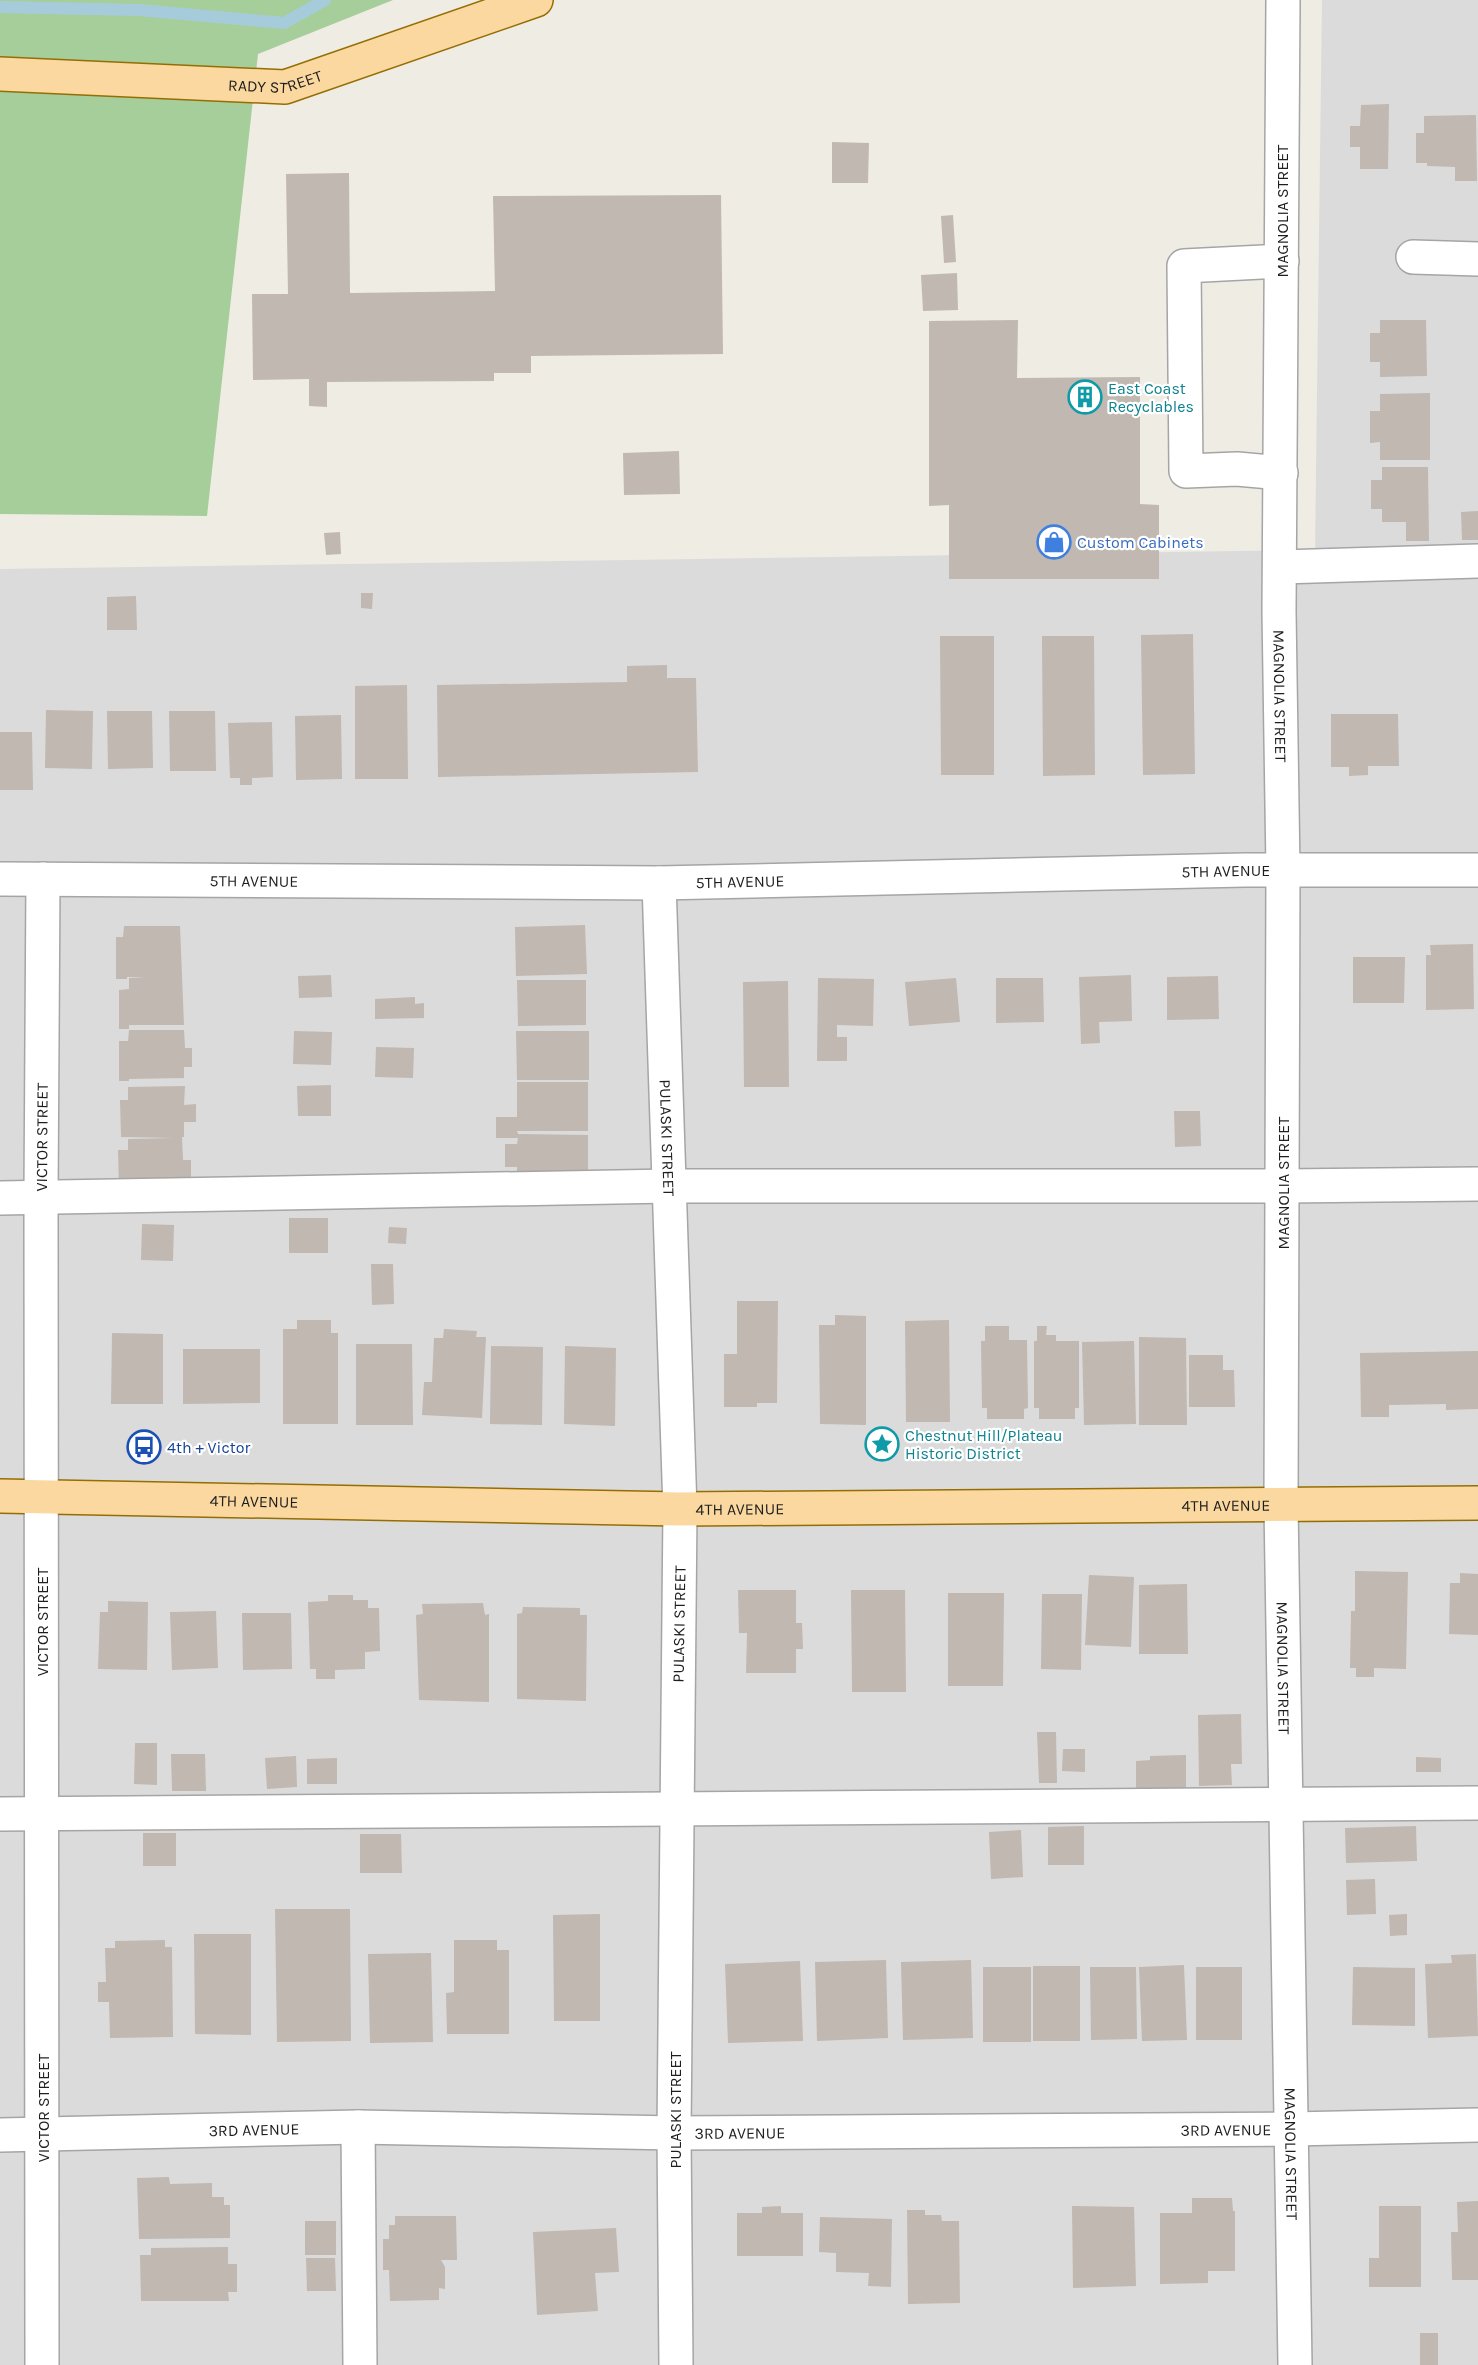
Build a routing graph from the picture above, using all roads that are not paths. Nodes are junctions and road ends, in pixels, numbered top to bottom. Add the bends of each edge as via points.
1 (536, 0) edge
2 (1282, 0) edge
3 (0, 74) edge
4 (1413, 257) dead end
5 (1478, 259) edge
6 (1282, 261) junction
7 (1281, 473) junction
8 (1478, 561) edge
9 (1281, 567) junction
10 (1283, 870) junction
11 (1478, 870) edge
12 (0, 879) edge
13 (43, 879) junction
14 (659, 883) junction
15 (1478, 1184) edge
16 (669, 1186) junction
17 (1283, 1186) junction
18 (41, 1196) junction
19 (0, 1198) edge
20 (0, 1496) edge
21 (41, 1498) junction
22 (1478, 1503) edge
23 (1281, 1506) junction
24 (680, 1509) junction
25 (1478, 1803) edge
26 (1286, 1804) junction
27 (677, 1809) junction
28 (43, 1813) junction
29 (0, 1814) edge
30 (1478, 2125) edge
31 (358, 2127) junction
32 (1292, 2129) junction
33 (674, 2133) junction
34 (0, 2134) edge
35 (43, 2135) junction
36 (42, 2365) edge
37 (360, 2365) edge
38 (676, 2365) edge
39 (1295, 2365) edge

1 - 3 main road, RADY STREET via 285,87
2 - 6 street, MAGNOLIA STREET
4 - 5 street
6 - 7 street, MAGNOLIA STREET
6 - 7 street via 1184,266 1186,471
7 - 9 street, MAGNOLIA STREET
8 - 9 street
9 - 10 street, MAGNOLIA STREET
10 - 11 street, 5TH AVENUE
10 - 14 street, 5TH AVENUE
10 - 17 street, MAGNOLIA STREET
12 - 13 street, 5TH AVENUE
13 - 14 street, 5TH AVENUE
13 - 18 street, VICTOR STREET
14 - 16 street, PULASKI STREET
15 - 17 street
16 - 17 street
16 - 18 street
16 - 24 street, PULASKI STREET
17 - 23 street, MAGNOLIA STREET
18 - 19 street
18 - 21 street, VICTOR STREET
20 - 21 main road, 4TH AVENUE
21 - 24 main road, 4TH AVENUE
21 - 28 street, VICTOR STREET
22 - 23 main road, 4TH AVENUE
23 - 24 main road, 4TH AVENUE
23 - 26 street, MAGNOLIA STREET
24 - 27 street, PULASKI STREET
25 - 26 street
26 - 27 street
26 - 32 street, MAGNOLIA STREET
27 - 28 street
27 - 33 street, PULASKI STREET
28 - 29 street
28 - 35 street, VICTOR STREET
30 - 32 street, 3RD AVENUE
31 - 33 street, 3RD AVENUE
31 - 35 street, 3RD AVENUE
31 - 37 street
32 - 33 street, 3RD AVENUE
32 - 39 street, MAGNOLIA STREET
33 - 38 street, PULASKI STREET
34 - 35 street, 3RD AVENUE
35 - 36 street, VICTOR STREET

